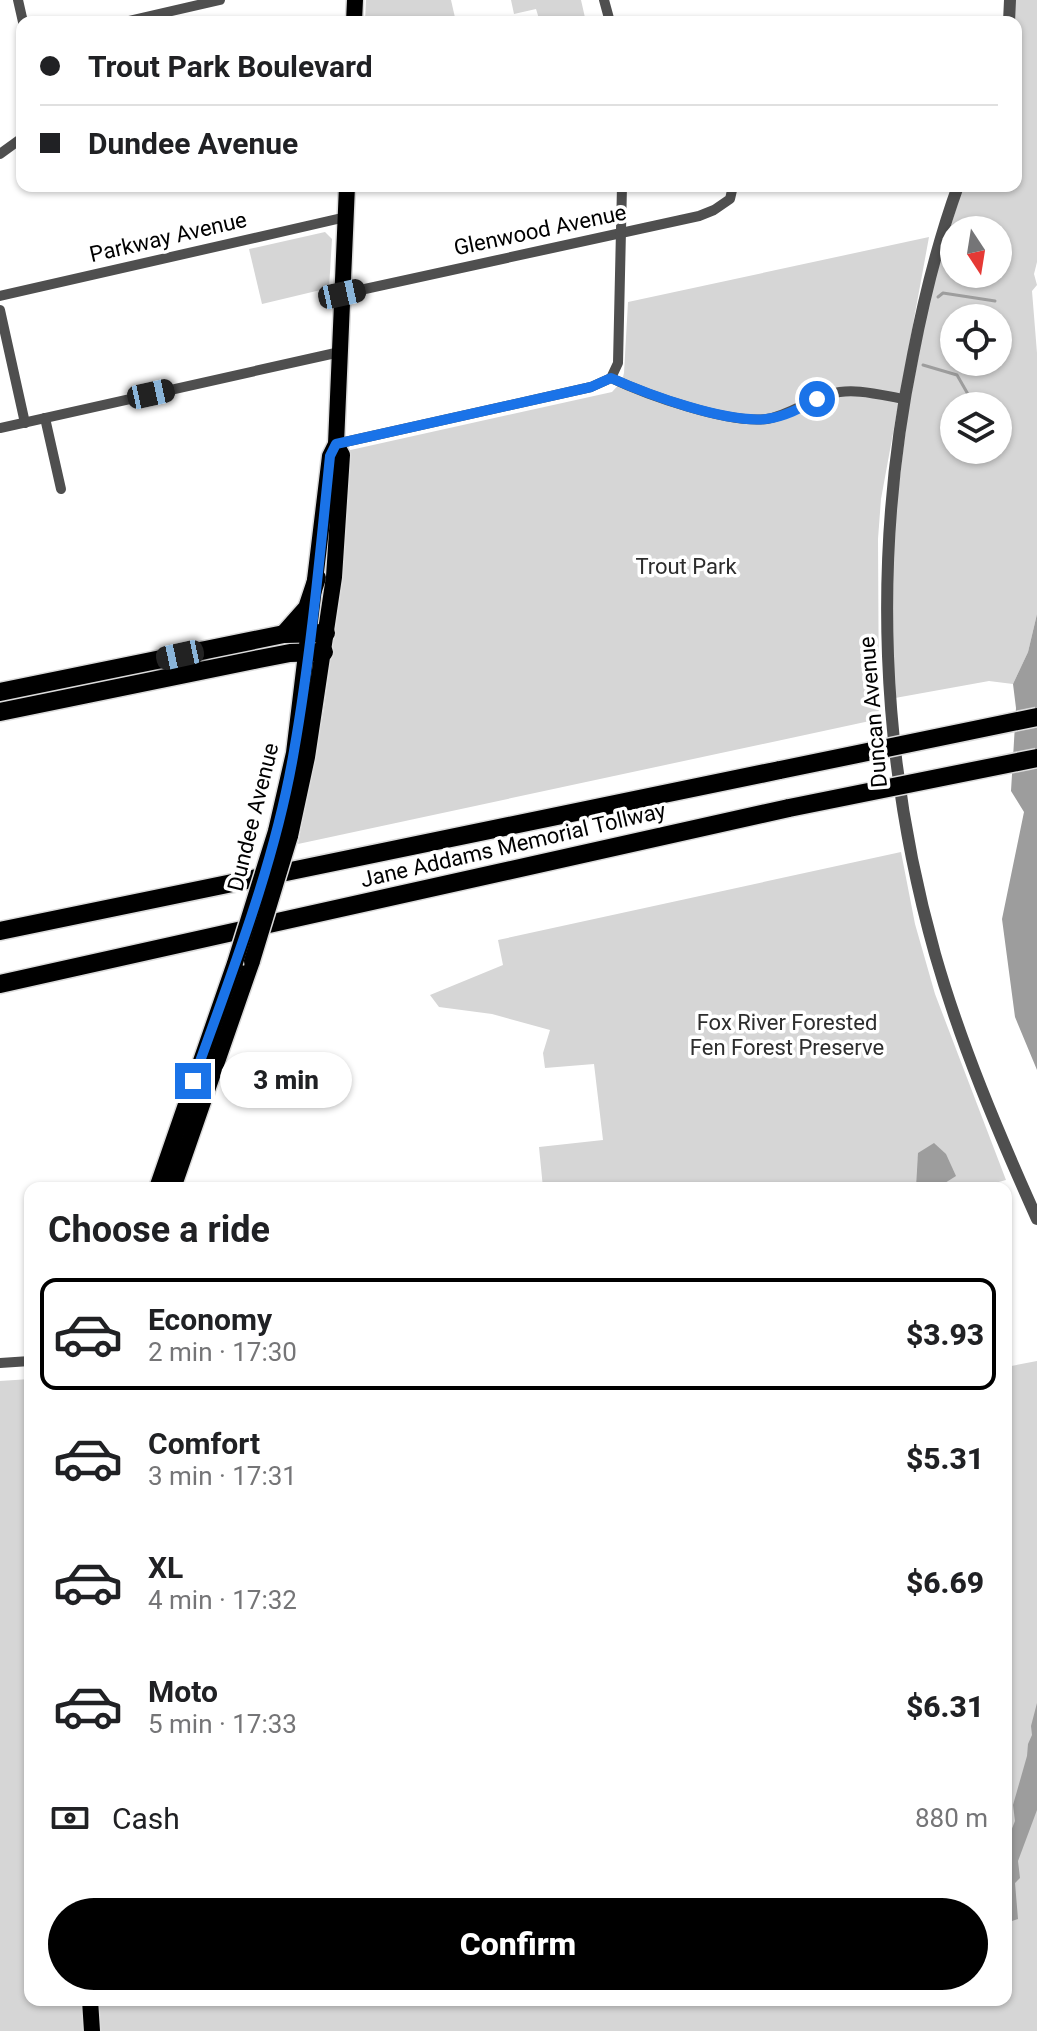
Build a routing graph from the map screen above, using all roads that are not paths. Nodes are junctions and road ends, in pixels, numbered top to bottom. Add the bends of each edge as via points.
1 (220, 0) edge
2 (150, 16) edge
3 (347, 192) edge
4 (622, 192) edge
5 (732, 192) edge
6 (956, 192) edge
7 (346, 217) junction
8 (622, 232) junction
9 (342, 294) junction
10 (0, 296) edge
11 (0, 310) edge
12 (340, 352) junction
13 (611, 378) junction
14 (904, 399) junction
15 (45, 418) junction
16 (25, 423) junction
17 (0, 428) edge
18 (336, 444) junction
19 (61, 489) dead end
20 (317, 578) junction
21 (284, 634) junction
22 (317, 643) junction
23 (0, 692) edge
24 (0, 712) edge
25 (1037, 717) edge
26 (1037, 758) edge
27 (0, 931) edge
28 (243, 962) junction
29 (0, 984) edge
30 (159, 1182) edge
31 (175, 1182) edge
32 (1037, 1219) edge
33 (24, 1361) edge
34 (0, 1363) edge
35 (90, 2006) edge
36 (92, 2031) edge

1 - 2 street
3 - 7 main road, Dundee Avenue
4 - 8 street
5 - 8 street, Glenwood Avenue via 714,210
6 - 14 street, Duncan Avenue via 933,264
7 - 9 main road, Dundee Avenue
7 - 10 street, Parkway Avenue
8 - 9 street, Glenwood Avenue
8 - 13 street via 618,363
9 - 12 main road, Dundee Avenue
11 - 16 street
12 - 15 street
12 - 18 main road, Dundee Avenue
13 - 14 street via 707,411 761,419 841,391
13 - 18 street via 591,387
14 - 32 street, Duncan Avenue via 887,545 886,624 901,805 949,1001
15 - 16 street
15 - 19 street
16 - 17 street
18 - 20 main road, Dundee Avenue via 330,456
18 - 22 main road, Dundee Avenue via 342,455 334,577
20 - 21 highway via 307,608
20 - 22 main road, Dundee Avenue
21 - 22 highway
21 - 23 highway
22 - 24 highway
22 - 28 main road, Dundee Avenue, bridge via 283,834
25 - 27 highway, Jane Addams Memorial Tollway, bridge
26 - 29 highway, Jane Addams Memorial Tollway, bridge
28 - 30 main road, Dundee Avenue
28 - 31 main road, Dundee Avenue
33 - 34 street
35 - 36 main road

